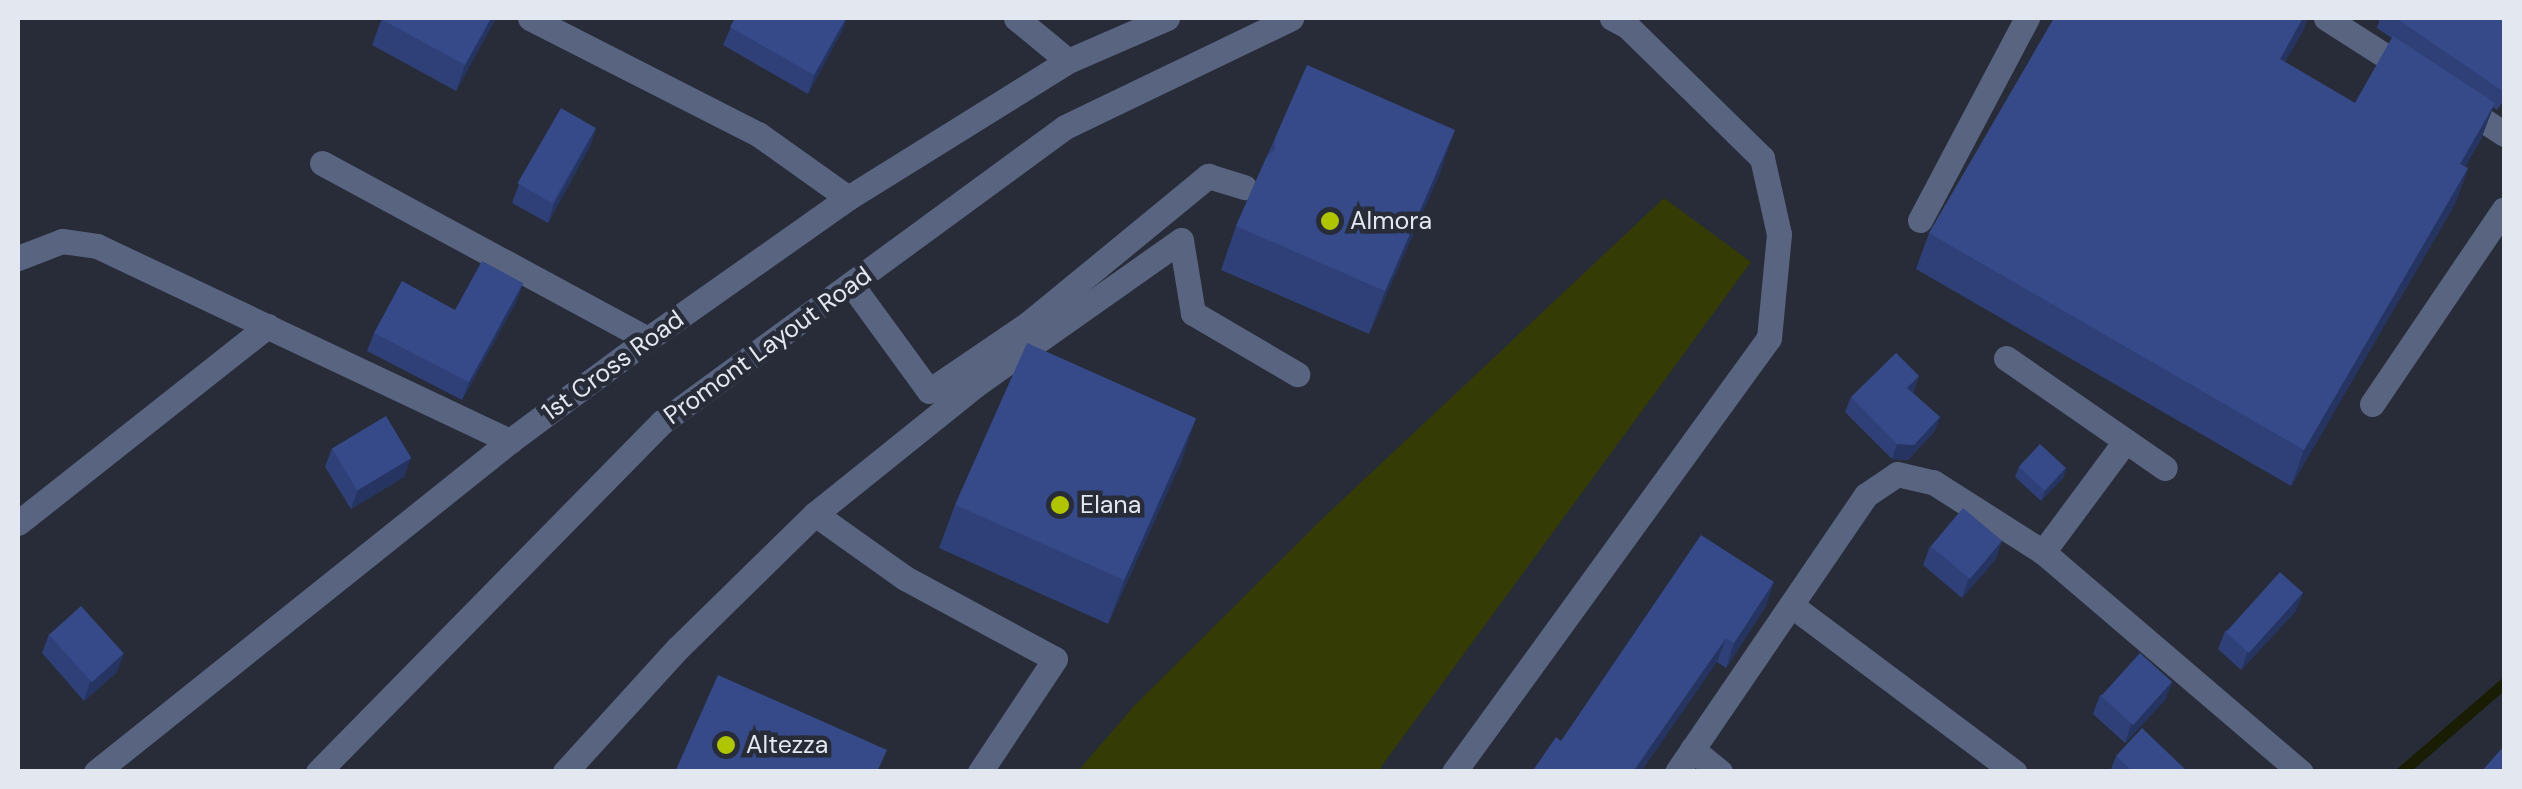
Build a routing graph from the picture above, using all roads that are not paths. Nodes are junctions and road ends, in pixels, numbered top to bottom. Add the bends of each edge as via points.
1 (530, 18) edge
2 (1016, 18) edge
3 (1167, 18) edge
4 (1291, 18) edge
5 (1612, 18) edge
6 (2027, 18) edge
7 (2343, 22) edge
8 (1068, 61) junction
9 (2502, 127) edge
10 (322, 163) dead end
11 (1244, 187) dead end
12 (848, 198) junction
13 (2504, 210) edge
14 (1920, 220) dead end
15 (18, 258) edge
16 (850, 284) junction
17 (267, 326) junction
18 (648, 339) junction
19 (2006, 358) dead end
20 (1297, 374) dead end
21 (2372, 404) dead end
22 (510, 442) junction
23 (2124, 443) junction
24 (2164, 468) dead end
25 (815, 514) junction
26 (18, 523) edge
27 (2043, 552) junction
28 (1791, 605) junction
29 (1692, 749) junction
30 (96, 772) edge
31 (318, 772) edge
32 (565, 772) edge
33 (980, 772) edge
34 (1454, 772) edge
35 (1676, 772) edge
36 (1720, 772) edge
37 (2014, 772) edge
38 (2301, 772) edge

1 - 12 street via 758,134
2 - 8 street
3 - 8 street, 1st Cross Road
4 - 16 street, Promont Layout Road via 1065,127
5 - 34 street via 1762,158 1779,234 1769,338
6 - 14 street
7 - 9 street
8 - 12 street, 1st Cross Road
10 - 18 street
11 - 16 street via 1208,176 1029,322 930,391
12 - 18 street, 1st Cross Road
13 - 21 street
15 - 17 street via 62,241 96,246
16 - 31 street, Promont Layout Road via 662,422
17 - 22 street
17 - 26 street
18 - 22 street, 1st Cross Road
19 - 23 street
20 - 25 street via 1193,313 1181,240 974,386
22 - 30 street, 1st Cross Road
23 - 24 street
23 - 27 street
25 - 32 street via 678,648
25 - 33 street via 905,578 1056,659
27 - 28 street via 1933,482 1898,474 1866,495
27 - 38 street
28 - 29 street
28 - 37 street
29 - 35 street
29 - 36 street

